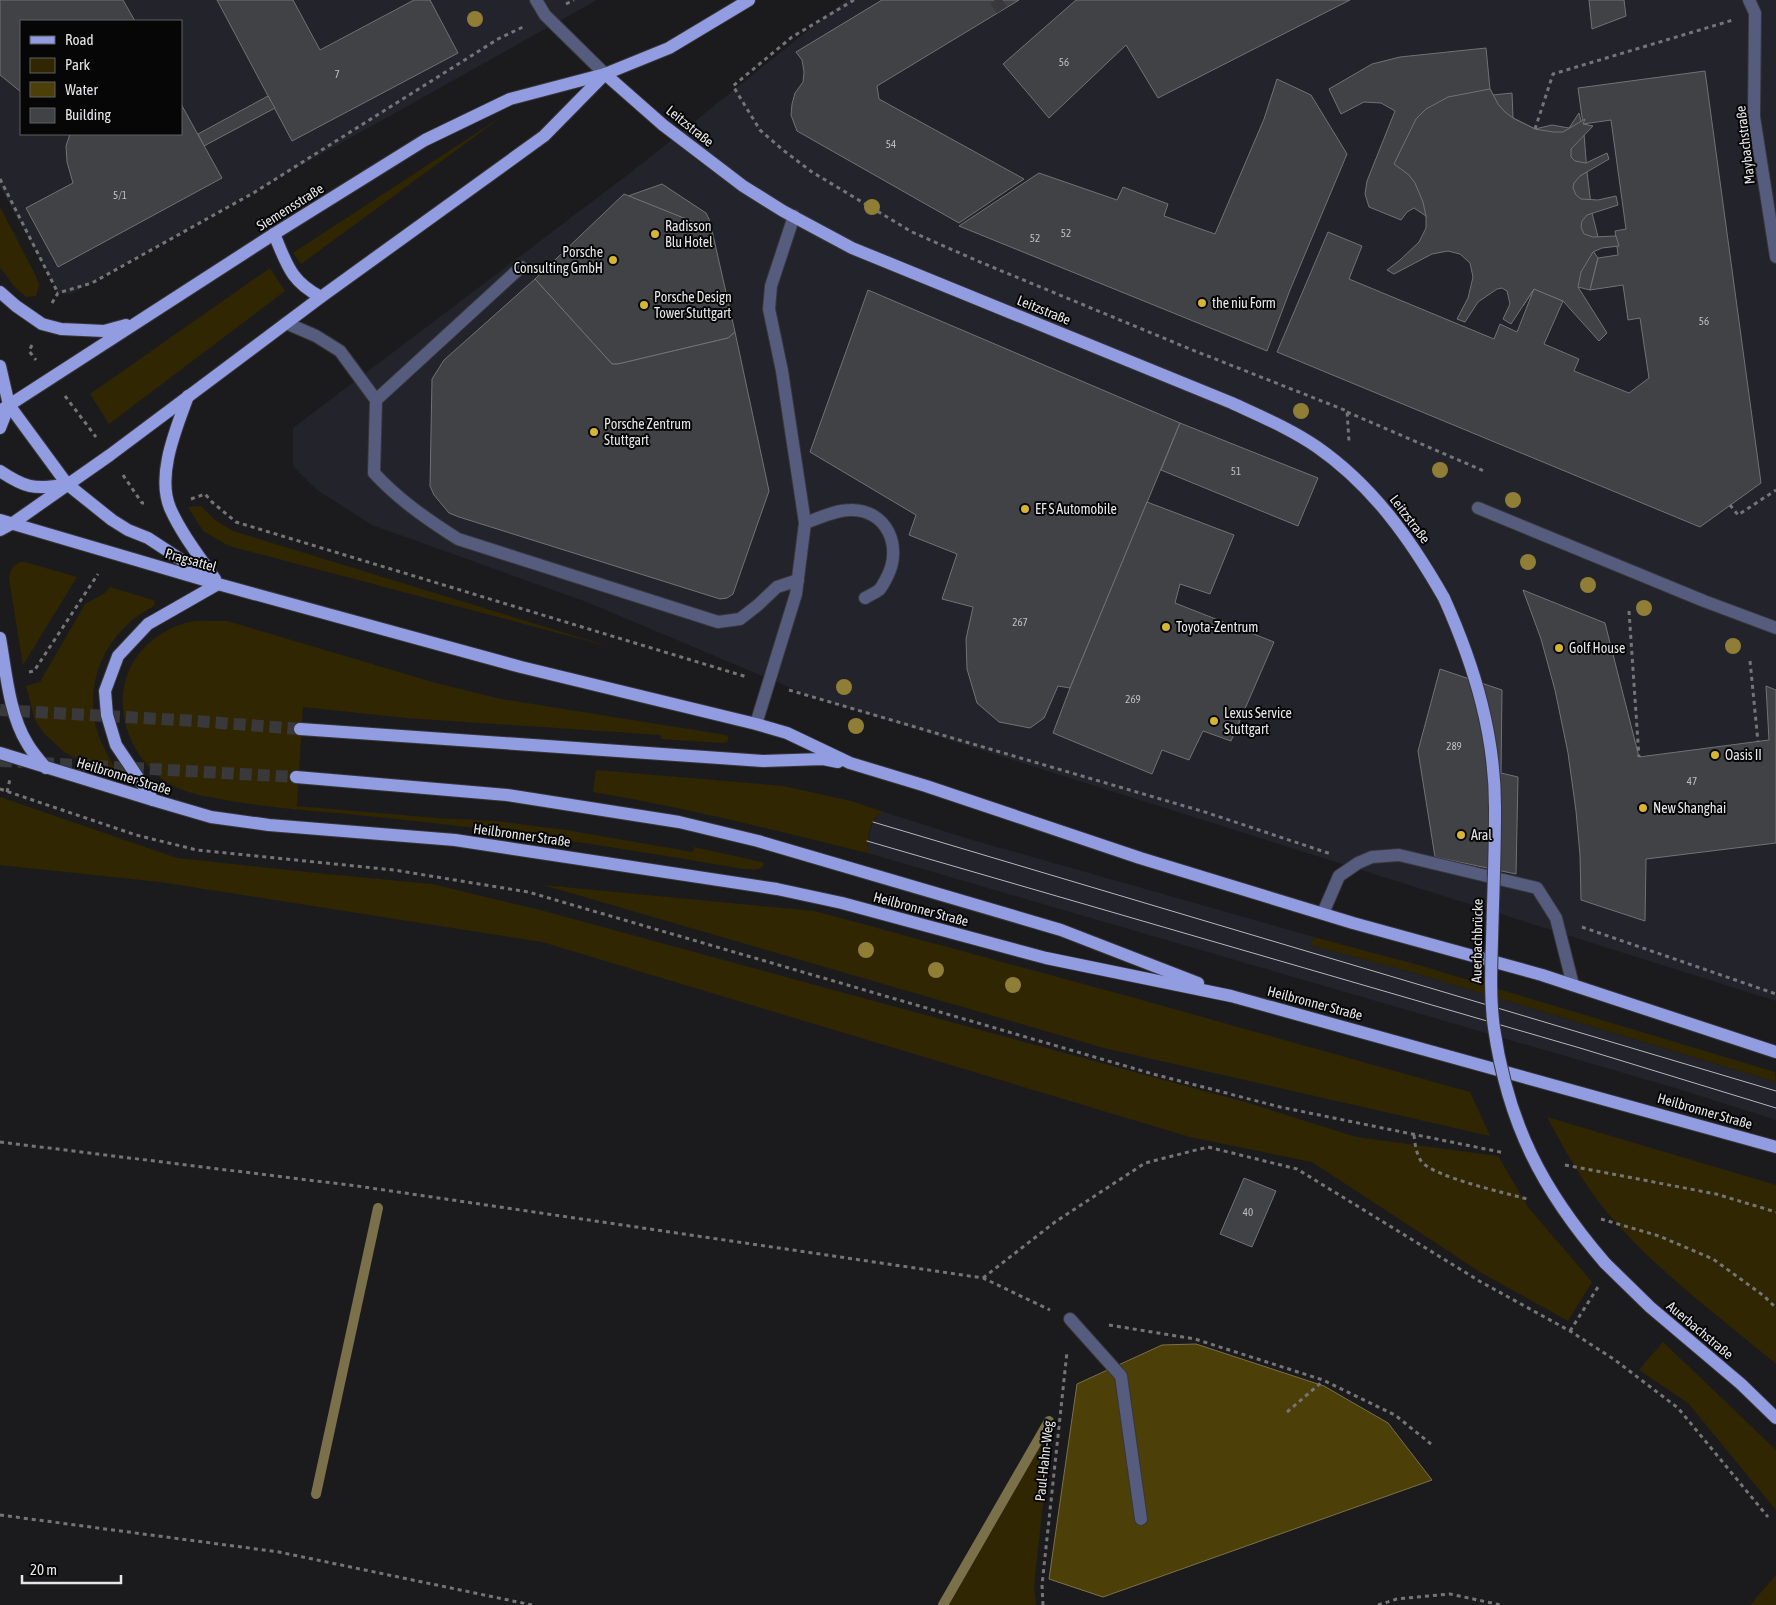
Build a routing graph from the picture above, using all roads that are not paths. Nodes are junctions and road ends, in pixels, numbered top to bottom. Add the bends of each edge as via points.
1 (536, 0) edge
2 (749, 0) edge
3 (1749, 0) edge
4 (605, 74) junction
5 (794, 216) junction
6 (274, 234) junction
7 (1776, 256) edge
8 (521, 267) dead end
9 (0, 292) edge
10 (320, 298) junction
11 (138, 322) junction
12 (286, 323) junction
13 (0, 366) edge
14 (188, 396) junction
15 (376, 400) junction
16 (5, 408) edge
17 (0, 428) edge
18 (0, 471) edge
19 (67, 484) junction
20 (1478, 508) dead end
21 (6, 521) edge
22 (805, 523) junction
23 (0, 530) edge
24 (798, 580) junction
25 (218, 584) junction
26 (865, 598) dead end
27 (1444, 598) joint
28 (1776, 628) edge
29 (0, 638) edge
30 (756, 724) junction
31 (300, 729) tunnel mouth
32 (0, 753) edge
33 (850, 763) junction
34 (46, 768) junction
35 (296, 777) tunnel mouth
36 (153, 800) junction
37 (1323, 913) junction
38 (1573, 985) junction
39 (1231, 996) junction
40 (1776, 1052) edge
41 (1776, 1146) edge
42 (1604, 1263) joint
43 (1070, 1319) road end
44 (1776, 1418) edge
45 (1140, 1519) dead end

1 - 4 street via 545,15
2 - 4 main road, Siemensstraße via 669,48
3 - 7 street, Maybachstraße via 1755,13 1754,118
4 - 5 main road, Leitzstraße via 708,160 743,186
4 - 6 main road, Siemensstraße via 510,99 434,136
4 - 10 main road, Siemensstraße via 544,136
5 - 22 street via 771,286 769,309 782,371
5 - 27 main road, Leitzstraße via 852,248 1232,403 1316,446 1351,474 1379,503 1405,534
6 - 10 main road via 294,276 305,289
6 - 11 main road, Siemensstraße
8 - 15 street
9 - 11 main road via 42,324 62,329 104,331
10 - 12 main road, Siemensstraße
11 - 16 main road, Siemensstraße
12 - 14 main road, Siemensstraße
12 - 15 street via 340,351
13 - 16 main road
14 - 19 main road
14 - 25 main road via 170,450 167,492 170,506 188,541
15 - 24 street via 374,473 388,489 421,515 458,539 718,622 740,619 777,587
16 - 17 main road
16 - 19 main road, Pragsattel
18 - 19 main road via 26,486 43,489
19 - 21 main road
19 - 25 main road, Pragsattel via 112,520 148,538
20 - 28 street
21 - 23 main road
21 - 25 main road, Pragsattel
22 - 24 street
22 - 26 street via 851,510 880,520 890,534 893,564 880,589
24 - 30 street
25 - 30 main road via 521,667
25 - 36 main road via 148,624 118,656 105,691 107,716 116,745
27 - 42 main road, Auerbachbrücke, bridge via 1476,680 1493,767 1491,988 1500,1064 1522,1136 1538,1171 1558,1204
29 - 34 main road via 19,727 27,744
30 - 33 main road via 787,733
31 - 33 main road via 763,761
32 - 34 main road
33 - 37 main road via 1140,858
34 - 36 main road, Heilbronner Straße
35 - 39 main road via 507,795 679,822 758,841 1061,930
36 - 39 main road, Heilbronner Straße via 211,817 269,825 455,840 778,889 1046,958
37 - 38 main road
37 - 38 street via 1339,876 1372,857 1399,855 1537,888 1556,918
38 - 40 main road
39 - 41 main road, Heilbronner Straße
42 - 44 main road, Auerbachstraße
43 - 45 street via 1121,1376

